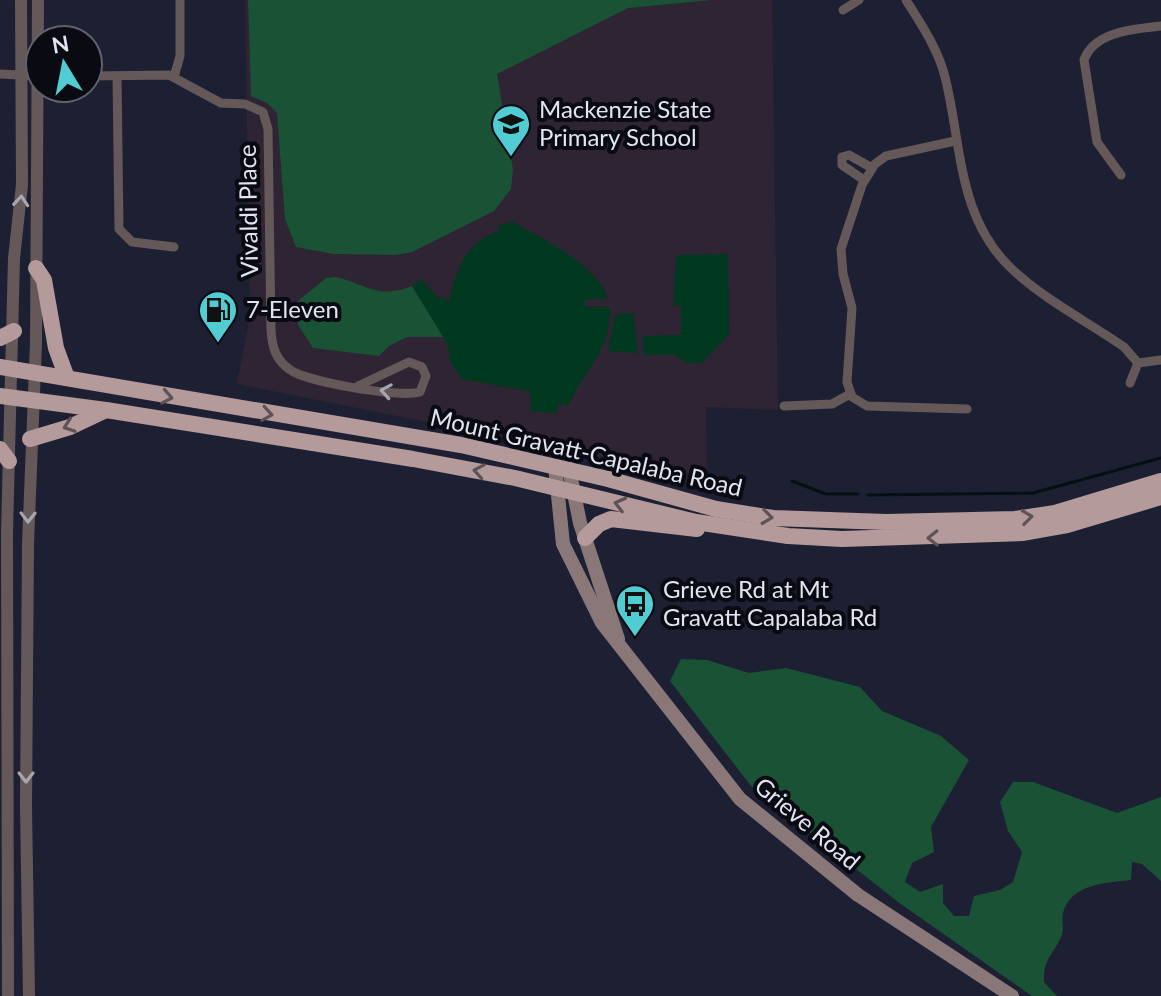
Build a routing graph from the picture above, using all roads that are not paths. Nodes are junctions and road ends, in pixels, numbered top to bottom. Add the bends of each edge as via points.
1 (21, 0) edge
2 (38, 0) edge
3 (180, 0) edge
4 (859, 0) edge
5 (906, 0) edge
6 (843, 10) dead end
7 (38, 24) edge
8 (1161, 26) edge
9 (0, 74) edge
10 (22, 75) junction
11 (104, 76) edge
12 (117, 76) junction
13 (174, 77) junction
14 (39, 104) edge
15 (955, 141) junction
16 (872, 168) junction
17 (1121, 175) dead end
18 (864, 180) junction
19 (174, 247) dead end
20 (36, 268) junction
21 (7, 334) edge
22 (1161, 360) edge
23 (1138, 363) junction
24 (6, 368) edge
25 (34, 372) junction
26 (67, 378) junction
27 (1130, 383) dead end
28 (358, 386) junction
29 (850, 394) junction
30 (6, 397) edge
31 (32, 400) junction
32 (784, 406) dead end
33 (967, 409) dead end
34 (106, 410) junction
35 (30, 439) junction
36 (5, 455) edge
37 (562, 468) junction
38 (1161, 481) edge
39 (564, 490) junction
40 (1161, 497) edge
41 (723, 527) junction
42 (585, 538) junction
43 (618, 639) junction
44 (8, 996) edge
45 (29, 996) edge
46 (1012, 996) edge

1 - 10 street
2 - 7 street
3 - 13 street via 180,56
4 - 6 street
5 - 15 street via 934,46
8 - 17 street via 1117,33 1094,44 1084,60 1097,142
9 - 10 street
21 -> 10 street via 22,185
11 - 12 street, Vivaldi Place
12 - 13 street, Vivaldi Place
12 - 19 street via 119,229 128,241
13 - 28 street, Vivaldi Place via 209,98 252,106 265,115 272,344 281,362 297,374
14 - 20 street
15 - 16 street via 892,153
15 - 23 street via 973,213 1013,271 1124,347
16 - 18 street
16 - 18 street via 849,155 842,157 842,165
18 - 29 street via 841,249 852,308
20 - 25 street
20 - 26 highway via 44,280
21 - 24 street
22 - 23 street
23 - 27 street
24 - 25 highway, Mount Gravatt-Capalaba Road
24 - 30 street
25 - 26 highway, Mount Gravatt-Capalaba Road
25 - 31 street
26 -> 37 highway, Mount Gravatt-Capalaba Road via 461,445
28 -> 28 street, Vivaldi Place via 409,362 422,367 426,376 425,387 416,394
29 - 32 street via 828,405
29 - 33 street via 867,406
30 - 31 highway, Mount Gravatt-Capalaba Road
30 - 36 street
31 - 34 highway, Mount Gravatt-Capalaba Road
31 - 35 street
34 -> 35 highway
39 -> 34 highway, Mount Gravatt-Capalaba Road via 413,459
35 -> 45 street
36 - 44 street
37 -> 38 highway, Mount Gravatt-Capalaba Road via 716,509 804,521 1037,516
37 - 39 main road, Grieve Road
41 -> 39 highway, Mount Gravatt-Capalaba Road
39 - 42 main road, Grieve Road
39 - 43 main road, Grieve Road via 561,533 568,557 602,623
40 -> 41 highway, Mount Gravatt-Capalaba Road via 1067,525 997,536 842,539
41 - 42 highway via 687,530 611,519
42 - 43 main road, Grieve Road
43 - 46 main road, Grieve Road via 740,799 858,895

